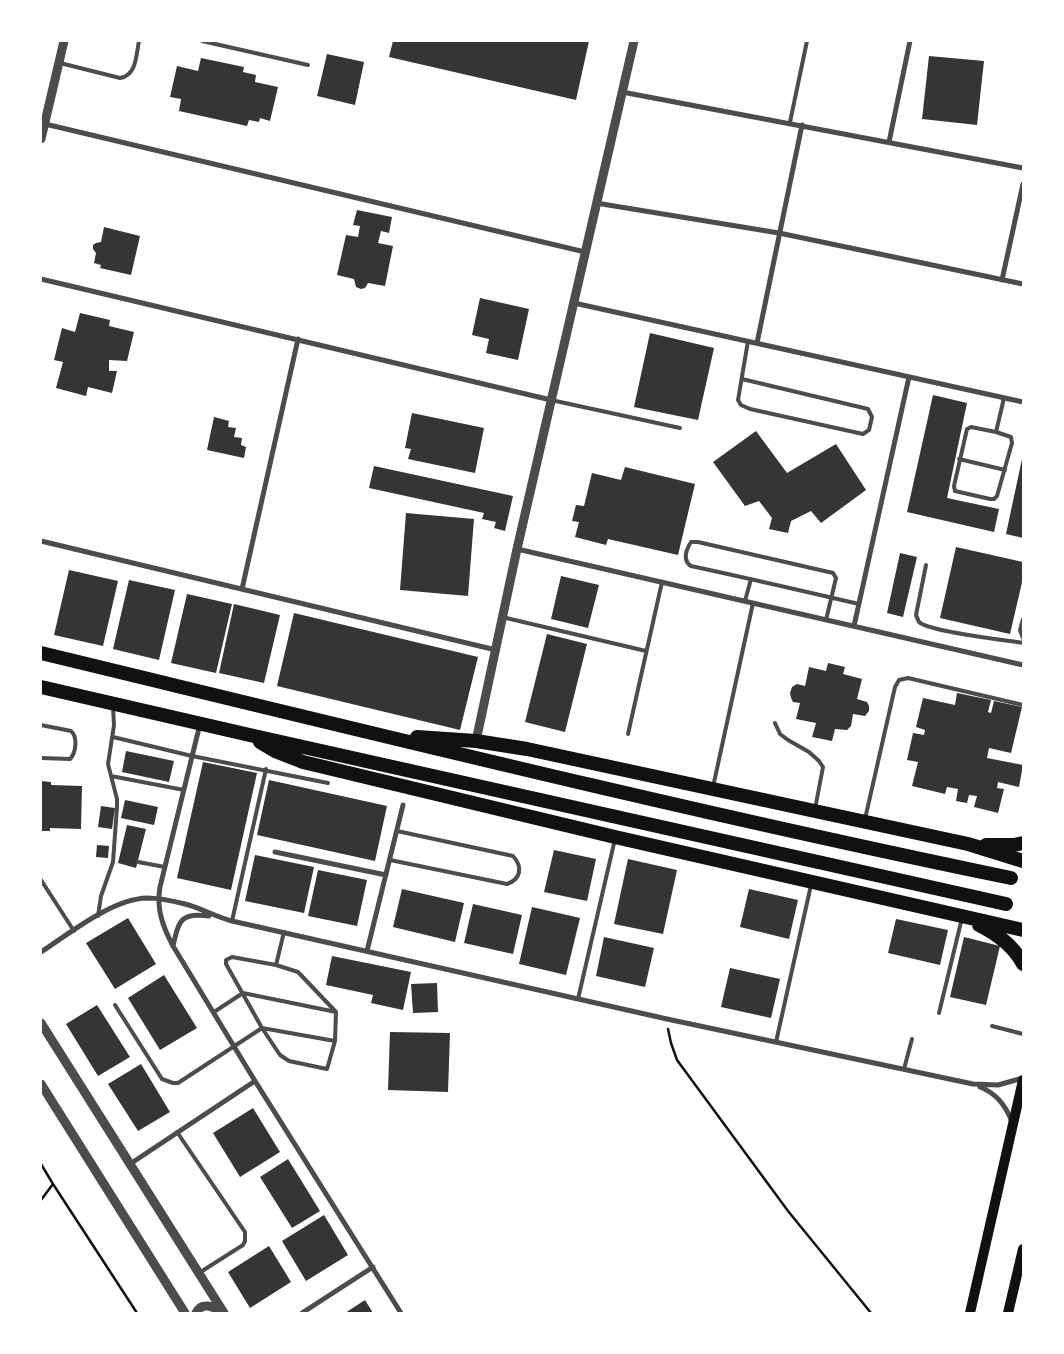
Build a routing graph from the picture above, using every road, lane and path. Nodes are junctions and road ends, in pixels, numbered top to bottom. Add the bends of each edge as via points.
1 (64, 41) edge
2 (139, 41) edge
3 (202, 41) edge
4 (634, 41) edge
5 (807, 41) edge
6 (910, 41) edge
7 (59, 62) junction
8 (308, 65) dead end
9 (622, 92) junction
10 (790, 122) junction
11 (802, 125) junction
12 (43, 128) edge
13 (41, 139) edge
14 (889, 142) junction
15 (1023, 168) edge
16 (1023, 184) edge
17 (596, 203) junction
18 (779, 233) junction
19 (585, 252) junction
20 (41, 279) edge
21 (1002, 280) junction
22 (1023, 284) edge
23 (574, 303) junction
24 (298, 339) junction
25 (748, 341) junction
26 (757, 343) junction
27 (909, 377) junction
28 (742, 380) junction
29 (1004, 398) junction
30 (551, 400) junction
31 (1023, 402) edge
32 (680, 428) dead end
33 (996, 432) junction
34 (959, 460) junction
35 (1005, 470) junction
36 (41, 541) edge
37 (517, 550) junction
38 (926, 566) dead end
39 (751, 579) junction
40 (662, 582) junction
41 (242, 589) junction
42 (831, 598) junction
43 (745, 602) junction
44 (753, 603) junction
45 (859, 604) junction
46 (502, 617) junction
47 (826, 620) junction
48 (1023, 620) edge
49 (854, 626) junction
50 (1023, 638) edge
51 (1023, 643) edge
52 (496, 650) junction
53 (646, 651) junction
54 (41, 653) edge
55 (1023, 665) edge
56 (41, 687) edge
57 (113, 704) junction
58 (1023, 705) edge
59 (775, 723) dead end
60 (200, 724) junction
61 (41, 725) edge
62 (379, 734) junction
63 (628, 734) dead end
64 (254, 736) junction
65 (112, 737) junction
66 (476, 742) junction
67 (192, 756) junction
68 (41, 758) edge
69 (266, 769) junction
70 (111, 776) junction
71 (328, 783) dead end
72 (713, 789) junction
73 (184, 790) junction
74 (403, 805) dead end
75 (815, 811) junction
76 (864, 822) junction
77 (397, 831) junction
78 (615, 837) junction
79 (1023, 843) edge
80 (968, 844) junction
81 (275, 852) dead end
82 (113, 857) junction
83 (119, 858) dead end
84 (390, 860) junction
85 (1023, 861) edge
86 (138, 862) dead end
87 (165, 867) junction
88 (386, 875) junction
89 (1011, 878) dead end
90 (41, 880) edge
91 (812, 883) junction
92 (159, 899) junction
93 (1006, 904) dead end
94 (98, 916) junction
95 (216, 917) junction
96 (963, 917) junction
97 (232, 921) junction
98 (1023, 930) edge
99 (74, 931) junction
100 (284, 932) junction
101 (173, 946) junction
102 (41, 952) edge
103 (367, 952) junction
104 (1023, 964) edge
105 (276, 965) junction
106 (243, 993) junction
107 (578, 999) junction
108 (115, 1005) dead end
109 (214, 1012) junction
110 (336, 1012) junction
111 (939, 1013) dead end
112 (666, 1019) junction
113 (41, 1023) edge
114 (992, 1026) dead end
115 (262, 1028) junction
116 (1023, 1034) edge
117 (912, 1039) dead end
118 (335, 1041) junction
119 (776, 1042) junction
120 (234, 1046) junction
121 (904, 1069) junction
122 (1023, 1079) edge
123 (255, 1081) junction
124 (41, 1084) edge
125 (973, 1084) junction
126 (1013, 1125) junction
127 (177, 1132) junction
128 (41, 1164) edge
129 (130, 1164) junction
130 (54, 1184) junction
131 (41, 1200) edge
132 (1023, 1249) edge
133 (373, 1267) junction
134 (199, 1273) junction
135 (972, 1301) junction
136 (224, 1312) edge
137 (137, 1313) edge
138 (185, 1313) edge
139 (196, 1313) edge
140 (302, 1313) edge
141 (401, 1313) edge
142 (871, 1313) edge
143 (970, 1313) edge
144 (974, 1313) edge
145 (1008, 1313) edge

1 - 7 street
2 - 7 lane via 133,70 125,77
3 - 8 lane
4 - 9 street
5 - 10 lane
6 - 14 street
7 - 12 street
9 - 10 street
9 - 17 street
10 - 11 street
11 - 14 street
11 - 18 street
12 - 13 street
12 - 19 street
14 - 15 street
16 - 21 street
17 - 18 street
17 - 19 street
18 - 21 street
18 - 26 street
19 - 23 street
20 - 24 street
21 - 22 street
23 - 25 street
23 - 30 street
24 - 30 street
24 - 41 street
25 - 26 street
25 - 28 lane
26 - 27 street
27 - 29 street
27 - 45 street
28 - 28 lane via 738,400 750,409 862,434 868,430 872,417 868,410
29 - 31 street
29 - 33 lane
30 - 32 lane
30 - 37 street
33 - 34 lane via 967,429
33 - 35 lane via 1011,437
34 - 35 lane
34 - 35 lane via 955,491 990,499 997,496
36 - 41 street
37 - 40 street
37 - 46 street
38 - 51 lane via 916,615 919,622 950,632
39 - 42 lane
39 - 42 lane via 687,564 688,546 691,542 698,542 832,573 836,578
39 - 43 lane
40 - 43 street
40 - 53 lane
41 - 52 street
42 - 45 lane
42 - 47 lane
43 - 44 street
44 - 47 street
44 - 72 lane
45 - 49 street
46 - 52 street
46 - 53 lane
47 - 49 street
48 - 50 lane via 1020,630
49 - 55 street
52 - 66 street
53 - 63 lane
54 - 62 highway
56 - 57 highway
57 - 60 highway
57 - 65 lane
58 - 76 lane via 908,678 900,680 895,687
59 - 75 lane via 780,734 809,752 823,767
60 - 64 highway
60 - 67 street
61 - 68 lane via 71,731 75,737 74,754 70,759
62 - 66 highway
62 - 89 highway via 870,849
64 - 78 highway via 274,751 303,762
64 - 93 highway
65 - 67 lane
65 - 70 lane via 108,764
66 - 72 highway via 527,749
67 - 69 lane
67 - 73 street
69 - 71 lane
69 - 97 lane
70 - 73 lane
70 - 82 lane via 117,802
72 - 75 highway
73 - 87 street
74 - 77 street
75 - 76 highway
76 - 80 highway
77 - 84 street
77 - 84 lane via 513,856 520,869 514,882 507,884
78 - 91 highway
78 - 107 lane
79 - 80 highway
80 - 85 highway
81 - 88 street
82 - 83 lane
82 - 94 lane
84 - 88 street
86 - 87 lane
87 - 92 street
88 - 103 street
90 - 99 lane
91 - 96 highway
91 - 119 lane
92 - 94 street via 132,900
92 - 95 street via 196,907
92 - 101 street via 163,923
94 - 99 street
95 - 97 street
95 - 101 street via 194,914 184,918
96 - 98 highway
96 - 104 highway via 1006,942
96 - 111 lane
97 - 100 street
99 - 102 street
100 - 103 street
100 - 105 lane
101 - 109 street
103 - 107 street
105 - 106 lane via 232,957 226,960
105 - 110 lane via 298,972
106 - 109 lane
106 - 110 lane
106 - 115 lane
107 - 112 street
108 - 120 lane via 162,1079 168,1082 178,1083
109 - 120 street
110 - 118 lane
112 - 119 street
112 - 142 path via 678,1060 788,1211
113 - 129 street
114 - 116 lane
115 - 118 lane
115 - 118 lane via 286,1059 324,1070 329,1067
115 - 120 lane
117 - 121 lane
119 - 121 street
120 - 123 street
121 - 125 street
122 - 125 street
122 - 126 main road
123 - 127 street
123 - 133 street
124 - 138 street
125 - 126 street via 999,1098
126 - 135 main road
127 - 129 street
127 - 134 lane via 246,1237 243,1245
128 - 130 path
129 - 134 street
130 - 131 path
130 - 137 path
132 - 145 main road
133 - 140 street
133 - 141 street
134 - 136 street
135 - 143 main road
135 - 144 main road
136 - 139 street via 205,1305

